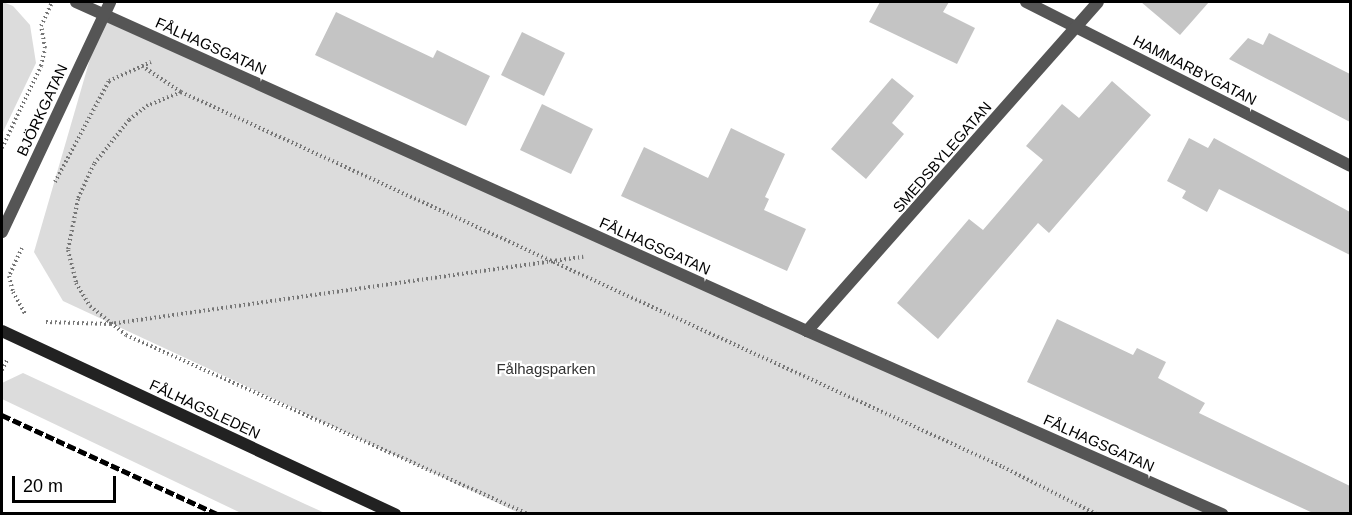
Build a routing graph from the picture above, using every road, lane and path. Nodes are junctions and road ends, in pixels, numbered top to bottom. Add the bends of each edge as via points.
1 (52, 2) edge
2 (76, 2) edge
3 (110, 2) edge
4 (1026, 2) edge
5 (1098, 2) edge
6 (103, 14) junction
7 (1077, 27) junction
8 (161, 40) junction
9 (142, 66) junction
10 (181, 92) junction
11 (2, 148) edge
12 (1350, 166) edge
13 (54, 184) dead end
14 (2, 232) edge
15 (23, 245) dead end
16 (626, 249) junction
17 (555, 261) junction
18 (26, 315) junction
19 (110, 324) junction
20 (2, 331) edge
21 (807, 332) junction
22 (17, 338) junction
23 (2, 370) edge
24 (395, 513) edge
25 (528, 513) edge
26 (1096, 513) edge
27 (1222, 513) edge

1 - 11 path via 40,26 45,48 41,66
2 - 6 street, FÅLHAGSGATAN
3 - 6 street, BJÖRKGATAN
4 - 7 street, HAMMARBYGATAN
5 - 7 street, SMEDSBYLEGATAN
6 - 8 street, FÅLHAGSGATAN
6 - 14 street, BJÖRKGATAN
7 - 12 street, HAMMARBYGATAN
7 - 21 street, SMEDSBYLEGATAN
8 - 9 path via 152,62
8 - 16 street, FÅLHAGSGATAN
9 - 10 path
9 - 13 path via 109,81
10 - 17 path
10 - 19 path via 148,105 129,120 94,164 78,199 68,250 73,272 90,306
15 - 18 path via 9,276
16 - 17 path
16 - 21 street, FÅLHAGSGATAN
17 - 19 path
17 - 26 path
18 - 19 path via 56,326
18 - 22 path
19 - 25 path via 241,387
20 - 22 main road, FÅLHAGSLEDEN
21 - 27 street, FÅLHAGSGATAN
22 - 23 path
22 - 24 main road, FÅLHAGSLEDEN

